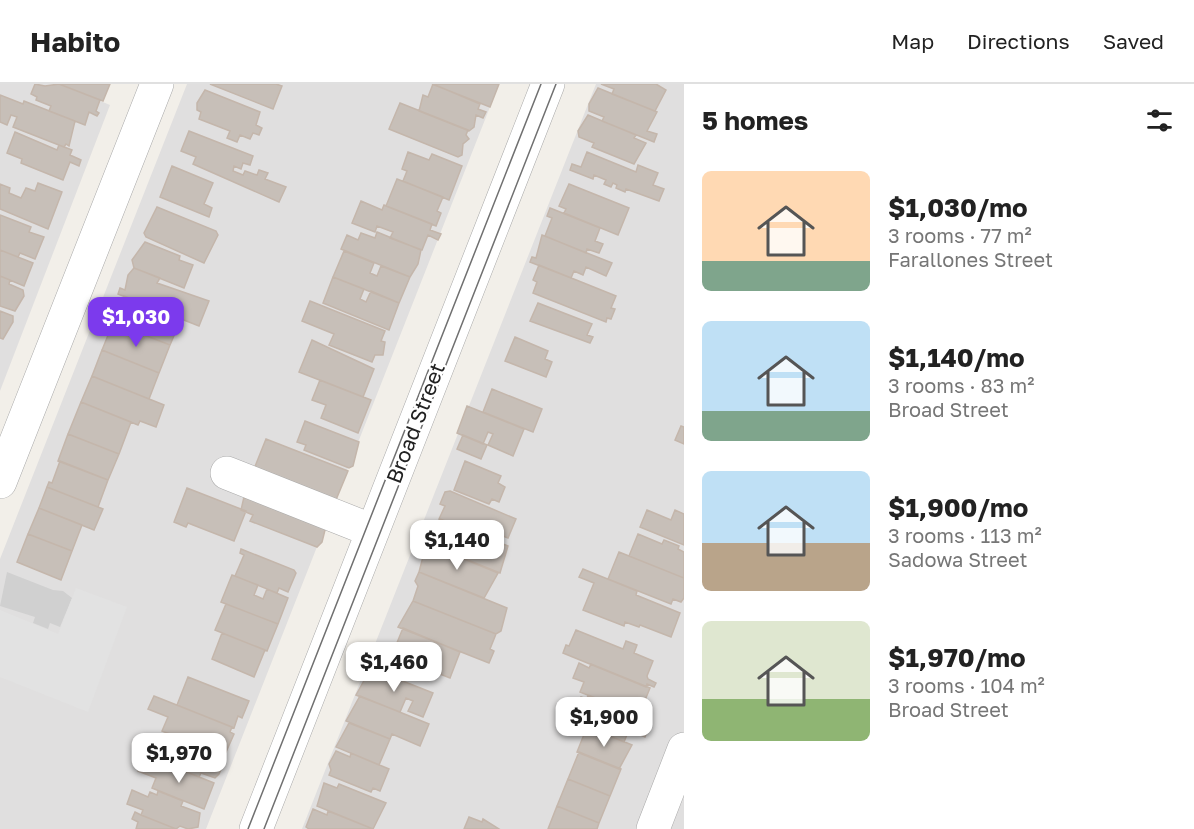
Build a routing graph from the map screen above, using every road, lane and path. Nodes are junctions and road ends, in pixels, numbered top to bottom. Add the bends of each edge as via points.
1 (157, 84) edge
2 (549, 84) edge
3 (227, 473) dead end
4 (0, 482) edge
5 (373, 531) junction
6 (684, 749) edge
7 (256, 829) edge
8 (653, 829) edge

1 - 4 street
2 - 5 street, Broad Street
3 - 5 street
5 - 7 street, Broad Street
6 - 8 street

